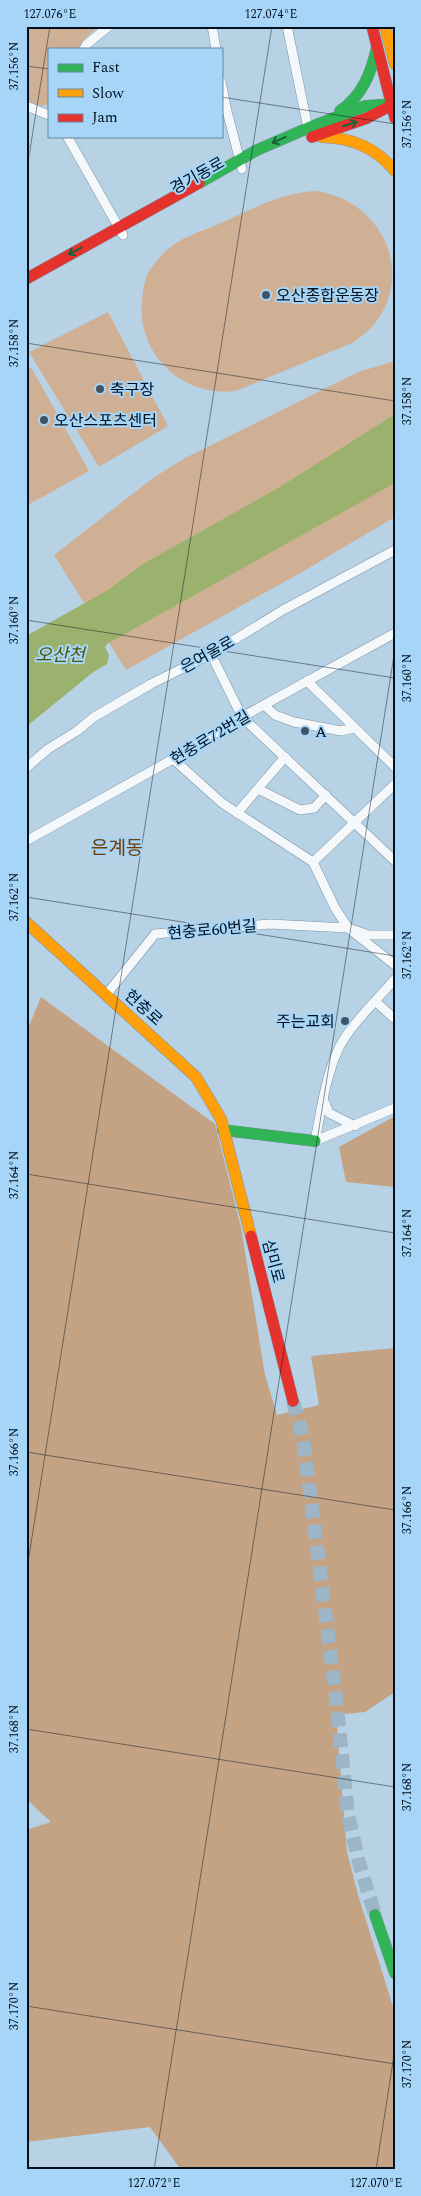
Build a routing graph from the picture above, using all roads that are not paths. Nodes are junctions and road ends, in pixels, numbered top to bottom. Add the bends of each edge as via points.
1 (108, 26) edge
2 (212, 26) edge
3 (287, 26) edge
4 (372, 26) edge
5 (385, 27) edge
6 (395, 38) edge
7 (377, 47) junction
8 (84, 48) edge
9 (216, 48) edge
10 (395, 64) edge
11 (222, 85) edge
12 (393, 104) edge
13 (26, 106) edge
14 (48, 114) edge
15 (395, 118) edge
16 (309, 132) junction
17 (68, 138) edge
18 (26, 150) edge
19 (26, 154) edge
20 (241, 164) junction
21 (395, 170) edge
22 (120, 231) junction
23 (26, 279) edge
24 (26, 291) edge
25 (395, 550) edge
26 (395, 633) edge
27 (211, 654) junction
28 (307, 681) junction
29 (264, 705) junction
30 (242, 717) junction
31 (354, 728) junction
32 (285, 757) junction
33 (173, 759) junction
34 (395, 767) edge
35 (26, 768) edge
36 (395, 784) edge
37 (258, 789) junction
38 (326, 795) junction
39 (237, 813) junction
40 (356, 824) junction
41 (26, 841) edge
42 (395, 860) edge
43 (313, 862) junction
44 (26, 922) edge
45 (348, 928) junction
46 (395, 935) edge
47 (395, 965) edge
48 (395, 979) edge
49 (106, 995) junction
50 (375, 1001) junction
51 (395, 1019) edge
52 (324, 1101) junction
53 (395, 1108) edge
54 (355, 1126) junction
55 (223, 1130) junction
56 (315, 1141) junction
57 (293, 1401) tunnel mouth
58 (375, 1915) tunnel mouth
59 (395, 1973) edge

1 - 8 street
2 - 9 street
3 - 16 street
4 - 7 main road
5 - 6 main road
5 - 10 main road
7 - 12 main road
7 - 16 main road via 370,74 359,94 344,109
11 - 20 street
12 - 15 main road
12 - 16 main road, 경기동로 via 367,118
13 - 14 street
16 - 20 main road, 경기동로
16 - 21 main road via 342,137 372,148
17 - 22 street
18 - 19 street
20 - 22 main road, 경기동로
22 -> 23 main road, 경기동로
22 - 24 main road, 경기동로
25 - 27 street, 은여울로 via 283,610
26 - 28 street, 현충로72번길
27 - 30 street
27 - 35 street, 은여울로 via 94,717
28 - 29 street, 현충로72번길
28 - 31 street
29 - 30 street, 현충로72번길
29 - 31 street via 275,716 294,722 341,731
30 - 32 street
30 - 33 street, 현충로72번길
31 - 34 street
32 - 37 street
32 - 38 street
33 - 39 street
33 - 41 street, 현충로72번길
36 - 40 street
37 - 38 street via 300,810 314,808
37 - 39 street
38 - 40 street
39 - 43 street
40 - 42 street
40 - 43 street
43 - 45 street
44 - 49 main road, 현충로
45 - 46 street, 현충로60번길 via 369,935
45 - 47 street
45 - 49 street, 현충로60번길 via 270,924 155,934
48 - 50 street
49 - 55 main road, 현충로 via 196,1077 212,1101
50 - 51 street
50 - 52 street via 338,1049
52 - 54 street via 329,1113
52 - 56 street
53 - 54 street
54 - 56 street
55 - 56 main road
55 - 57 main road, 삼미로
58 - 59 main road

